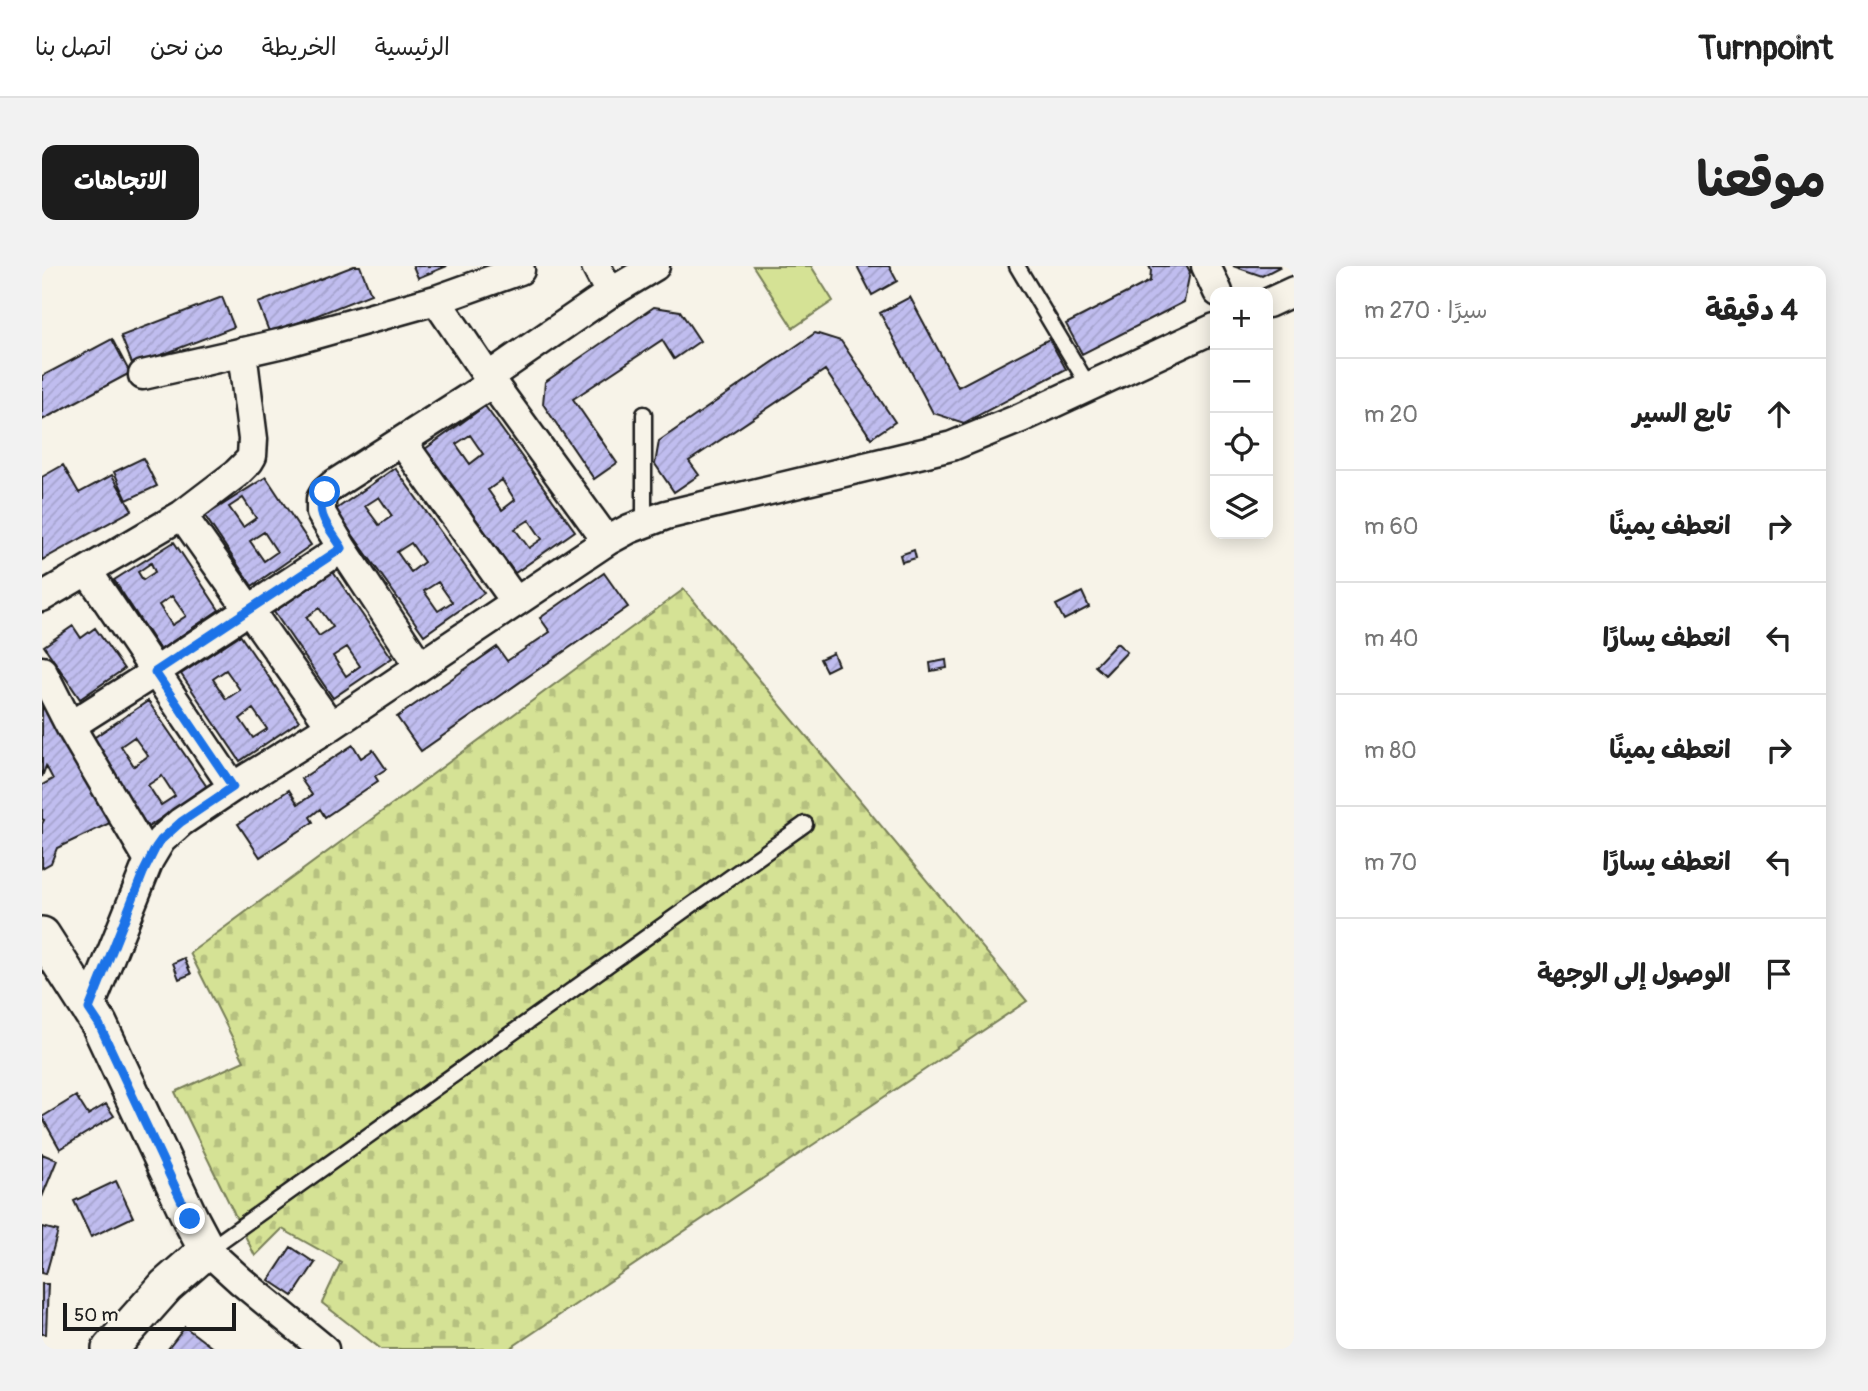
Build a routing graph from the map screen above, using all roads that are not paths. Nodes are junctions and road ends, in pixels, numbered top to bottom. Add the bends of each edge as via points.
1 (596, 266) edge
2 (655, 266) edge
3 (1017, 266) edge
4 (1206, 266) edge
5 (520, 270) dead end
6 (1216, 287) edge
7 (1294, 291) edge
8 (610, 293) junction
9 (436, 300) junction
10 (1273, 301) edge
11 (1210, 330) edge
12 (242, 352) junction
13 (143, 375) dead end
14 (490, 380) junction
15 (1088, 385) junction
16 (644, 414) dead end
17 (402, 442) junction
18 (182, 515) junction
19 (645, 523) junction
20 (607, 541) junction
21 (342, 548) junction
22 (88, 572) junction
23 (42, 597) edge
24 (516, 601) junction
25 (248, 610) junction
26 (420, 666) junction
27 (42, 671) edge
28 (155, 672) junction
29 (70, 726) junction
30 (331, 726) junction
31 (233, 787) junction
32 (805, 824) dead end
33 (149, 860) junction
34 (43, 942) edge
35 (89, 1009) junction
36 (207, 1250) junction
37 (110, 1349) edge
38 (324, 1349) edge

1 - 8 street
2 - 8 street
3 - 15 lane
4 - 6 street
5 - 9 street
7 - 10 street
8 - 14 street
9 - 12 street
9 - 14 street
11 - 15 street
12 - 13 street
12 - 18 street via 252,456
14 - 17 street
14 - 20 street
15 - 19 street via 951,446
16 - 19 lane
17 - 21 street via 325,492 321,513
17 - 24 street
18 - 22 street
18 - 25 street
19 - 20 street
20 - 24 street
21 - 25 street
21 - 26 street
22 - 23 street
22 - 28 street
24 - 26 street
25 - 28 street
25 - 30 street
26 - 30 street
27 - 29 street
28 - 29 street
28 - 31 street
29 - 33 street
30 - 31 street
31 - 33 street via 167,834
32 - 36 lane
33 - 35 street
34 - 35 street
35 - 36 street
36 - 37 street via 166,1286
36 - 38 street

